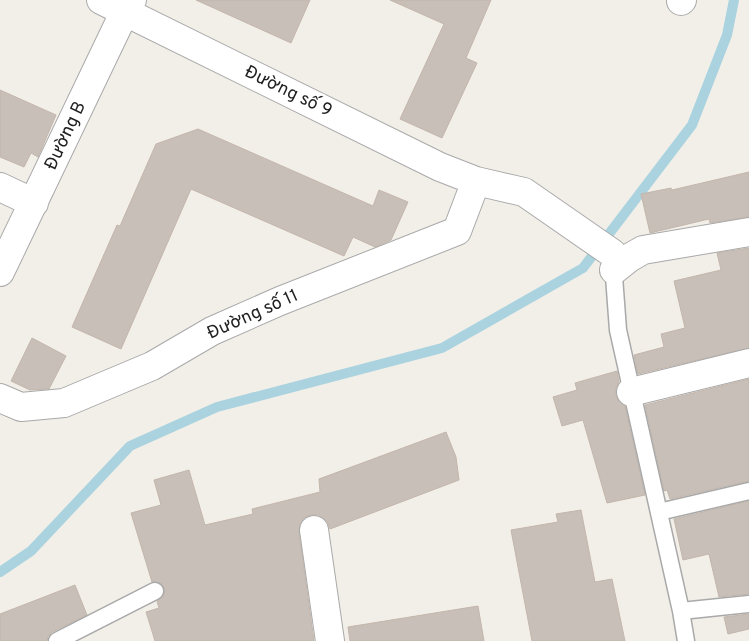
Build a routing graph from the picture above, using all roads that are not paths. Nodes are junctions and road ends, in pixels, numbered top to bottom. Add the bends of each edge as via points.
1 (119, 4) edge
2 (476, 181) junction
3 (0, 187) edge
4 (34, 204) junction
5 (749, 232) edge
6 (613, 261) junction
7 (0, 272) edge
8 (749, 363) edge
9 (632, 392) junction
10 (0, 398) edge
11 (749, 491) edge
12 (659, 512) junction
13 (314, 530) dead end
14 (156, 591) dead end
15 (749, 604) edge
16 (681, 611) junction
17 (57, 641) edge
18 (330, 641) edge
19 (686, 641) edge

1 - 2 street, Đường số 9 via 440,167
1 - 4 street, Đường B
2 - 6 street, Đường số 9 via 524,192
2 - 10 street, Đường số 11 via 457,231 212,331 152,366 64,403 21,407
3 - 4 street
4 - 7 street, Đường B
5 - 6 street via 644,250 629,258
6 - 9 lane via 618,330
8 - 9 street
9 - 12 lane
11 - 12 lane
12 - 16 lane
13 - 18 street
14 - 17 lane
15 - 16 lane
16 - 19 lane

